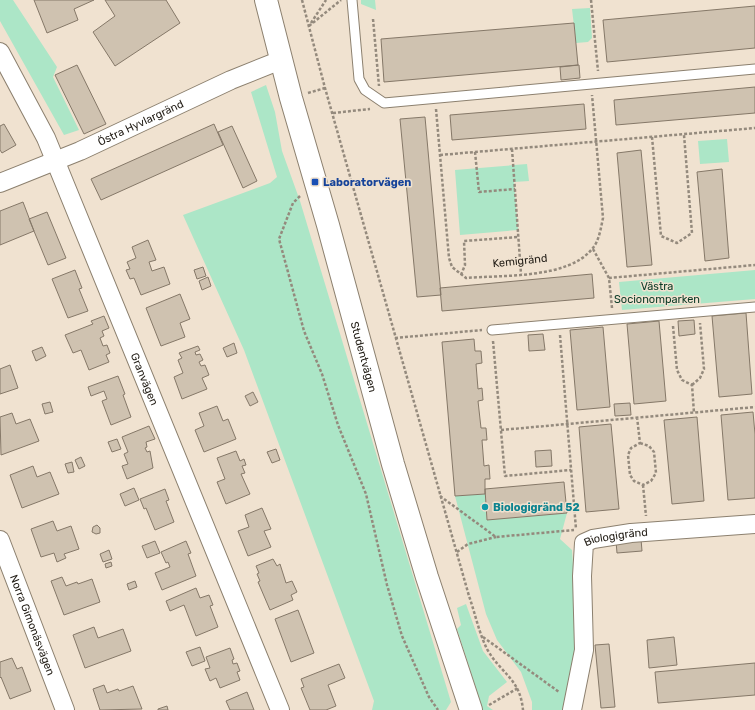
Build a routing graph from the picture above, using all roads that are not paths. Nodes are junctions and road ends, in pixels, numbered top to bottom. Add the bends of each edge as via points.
1 (266, 0) edge
2 (352, 0) edge
3 (0, 52) edge
4 (281, 60) junction
5 (755, 69) edge
6 (56, 161) junction
7 (0, 183) edge
8 (755, 307) edge
9 (492, 330) road end
10 (755, 524) edge
11 (0, 540) edge
12 (573, 706) edge
13 (479, 708) edge
14 (65, 710) edge
15 (280, 710) edge

1 - 4 street, Studentvägen
2 - 5 lane via 359,78 365,90 384,102
3 - 6 street, Granvägen
4 - 6 street, Östra Hyvlargränd via 231,80
4 - 13 street, Studentvägen via 393,464 427,576
6 - 7 street, Östra Hyvlargränd
6 - 15 street, Granvägen
8 - 9 lane
10 - 12 street, Biologigränd via 648,532 593,539 584,543 584,650
11 - 14 street, Norra Gimonäsvägen

